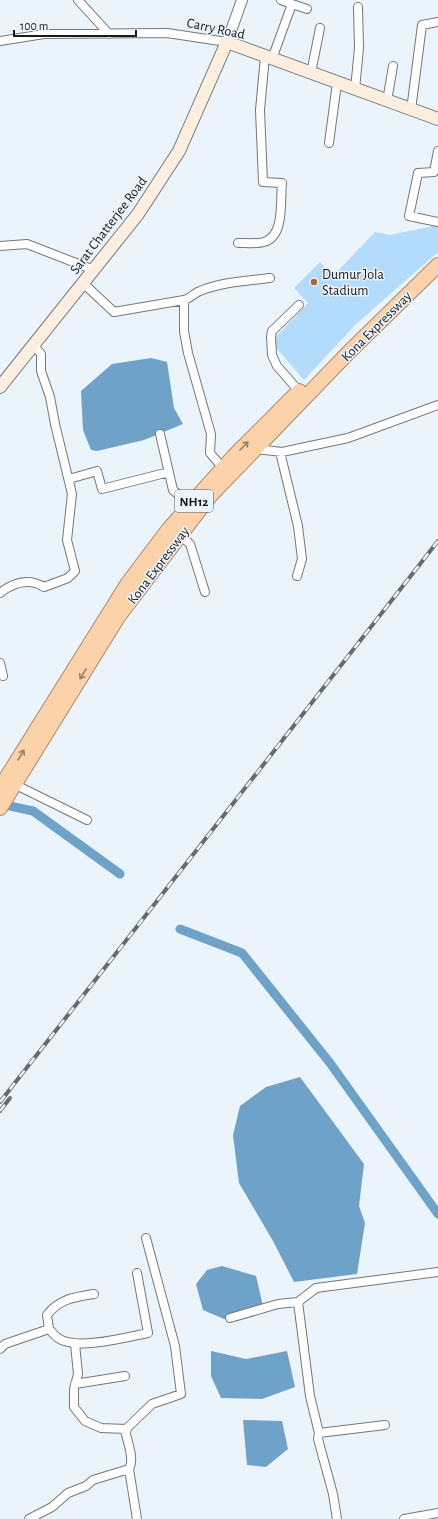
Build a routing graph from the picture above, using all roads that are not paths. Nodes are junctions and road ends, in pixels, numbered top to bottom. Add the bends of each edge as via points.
1 (78, 0) edge
2 (242, 0) edge
3 (281, 0) edge
4 (292, 4) junction
5 (358, 7) dead end
6 (307, 9) dead end
7 (438, 22) edge
8 (320, 28) dead end
9 (110, 34) junction
10 (0, 40) edge
11 (227, 42) junction
12 (269, 58) junction
13 (393, 66) dead end
14 (311, 73) junction
15 (337, 83) junction
16 (355, 89) junction
17 (387, 101) junction
18 (411, 110) junction
19 (438, 120) edge
20 (329, 142) dead end
21 (438, 150) edge
22 (436, 174) edge
23 (438, 222) edge
24 (238, 243) dead end
25 (0, 246) edge
26 (438, 254) edge
27 (438, 265) edge
28 (94, 270) junction
29 (270, 278) dead end
30 (83, 283) junction
31 (184, 300) junction
32 (299, 305) dead end
33 (33, 344) junction
34 (0, 387) edge
35 (299, 391) junction
36 (438, 405) edge
37 (160, 434) dead end
38 (256, 449) junction
39 (280, 452) junction
40 (223, 468) junction
41 (169, 472) junction
42 (69, 479) junction
43 (190, 505) junction
44 (180, 536) junction
45 (298, 576) dead end
46 (205, 592) dead end
47 (0, 593) edge
48 (0, 663) edge
49 (4, 676) dead end
50 (19, 784) junction
51 (0, 788) edge
52 (3, 805) edge
53 (87, 820) dead end
54 (146, 1238) dead end
55 (438, 1272) edge
56 (137, 1273) dead end
57 (94, 1294) dead end
58 (298, 1302) junction
59 (230, 1318) dead end
60 (49, 1329) junction
61 (75, 1344) junction
62 (0, 1349) edge
63 (125, 1376) dead end
64 (75, 1384) junction
65 (384, 1425) dead end
66 (127, 1429) junction
67 (319, 1433) junction
68 (129, 1469) junction
69 (438, 1513) edge
70 (29, 1519) edge
71 (137, 1519) edge
72 (337, 1519) edge
73 (404, 1519) edge

1 - 9 street
2 - 11 street, Sarat Chatterjee Road
3 - 4 street
4 - 6 street
4 - 12 street
5 - 16 street via 359,48
7 - 18 street via 422,25
8 - 14 street
9 - 10 street, Carry Road via 44,34
9 - 11 street, Carry Road via 167,33
11 - 12 main road, Carry Road
11 - 28 main road, Sarat Chatterjee Road via 179,151 138,214
12 - 14 main road, Carry Road
12 - 24 street via 260,110 263,182 282,183 279,227 276,234 264,242
13 - 17 street
14 - 15 main road, Carry Road
15 - 16 main road, Carry Road
15 - 20 street
16 - 17 main road, Carry Road
17 - 18 main road, Carry Road
18 - 19 main road, Carry Road
21 - 22 street
22 - 23 street via 418,173 409,216
25 - 28 street via 27,244
26 - 35 highway, Kona Expressway / NH12
27 - 38 highway, Kona Expressway / NH12 via 349,352
28 - 30 main road, Sarat Chatterjee Road
29 - 31 street via 198,291 192,298
30 - 31 street via 114,312
30 - 33 main road, Sarat Chatterjee Road
31 - 40 street via 184,331 211,434 210,453
32 - 35 street via 272,331 271,337 272,355 277,366
33 - 34 main road, Sarat Chatterjee Road
33 - 42 street via 42,354 41,372 50,397
40 -> 35 highway, Kona Expressway / NH12
36 - 39 street via 348,438
37 - 41 street
38 - 39 street
38 - 44 highway, Kona Expressway / NH12 via 210,496
39 - 45 street via 298,526 302,559
40 - 43 highway, Kona Expressway / NH12
41 - 42 street via 102,489 97,471
41 - 43 street via 173,490
42 - 47 street via 72,494 67,540 75,571 68,578 44,587 36,582 27,581
51 -> 43 highway, Kona Expressway / NH12 via 128,583
44 - 46 street via 190,544
44 -> 50 highway, Kona Expressway / NH12 via 118,617
48 - 49 street
50 - 52 highway, Kona Expressway / NH12
50 - 53 street
54 - 66 street via 174,1346 181,1394 152,1404
55 - 58 street via 316,1288
56 - 61 street via 148,1333
57 - 60 street via 68,1299 55,1305 47,1315
58 - 59 street via 278,1304
58 - 67 street via 310,1396
60 - 61 street via 59,1339
60 - 62 street via 5,1344
61 - 64 street via 78,1374
63 - 64 street
64 - 66 street via 74,1407 85,1421 101,1428
65 - 67 street
66 - 68 street via 125,1430 131,1466
67 - 72 street via 318,1439
68 - 70 street via 93,1480 86,1486 68,1492 52,1507
68 - 71 street
69 - 73 street

